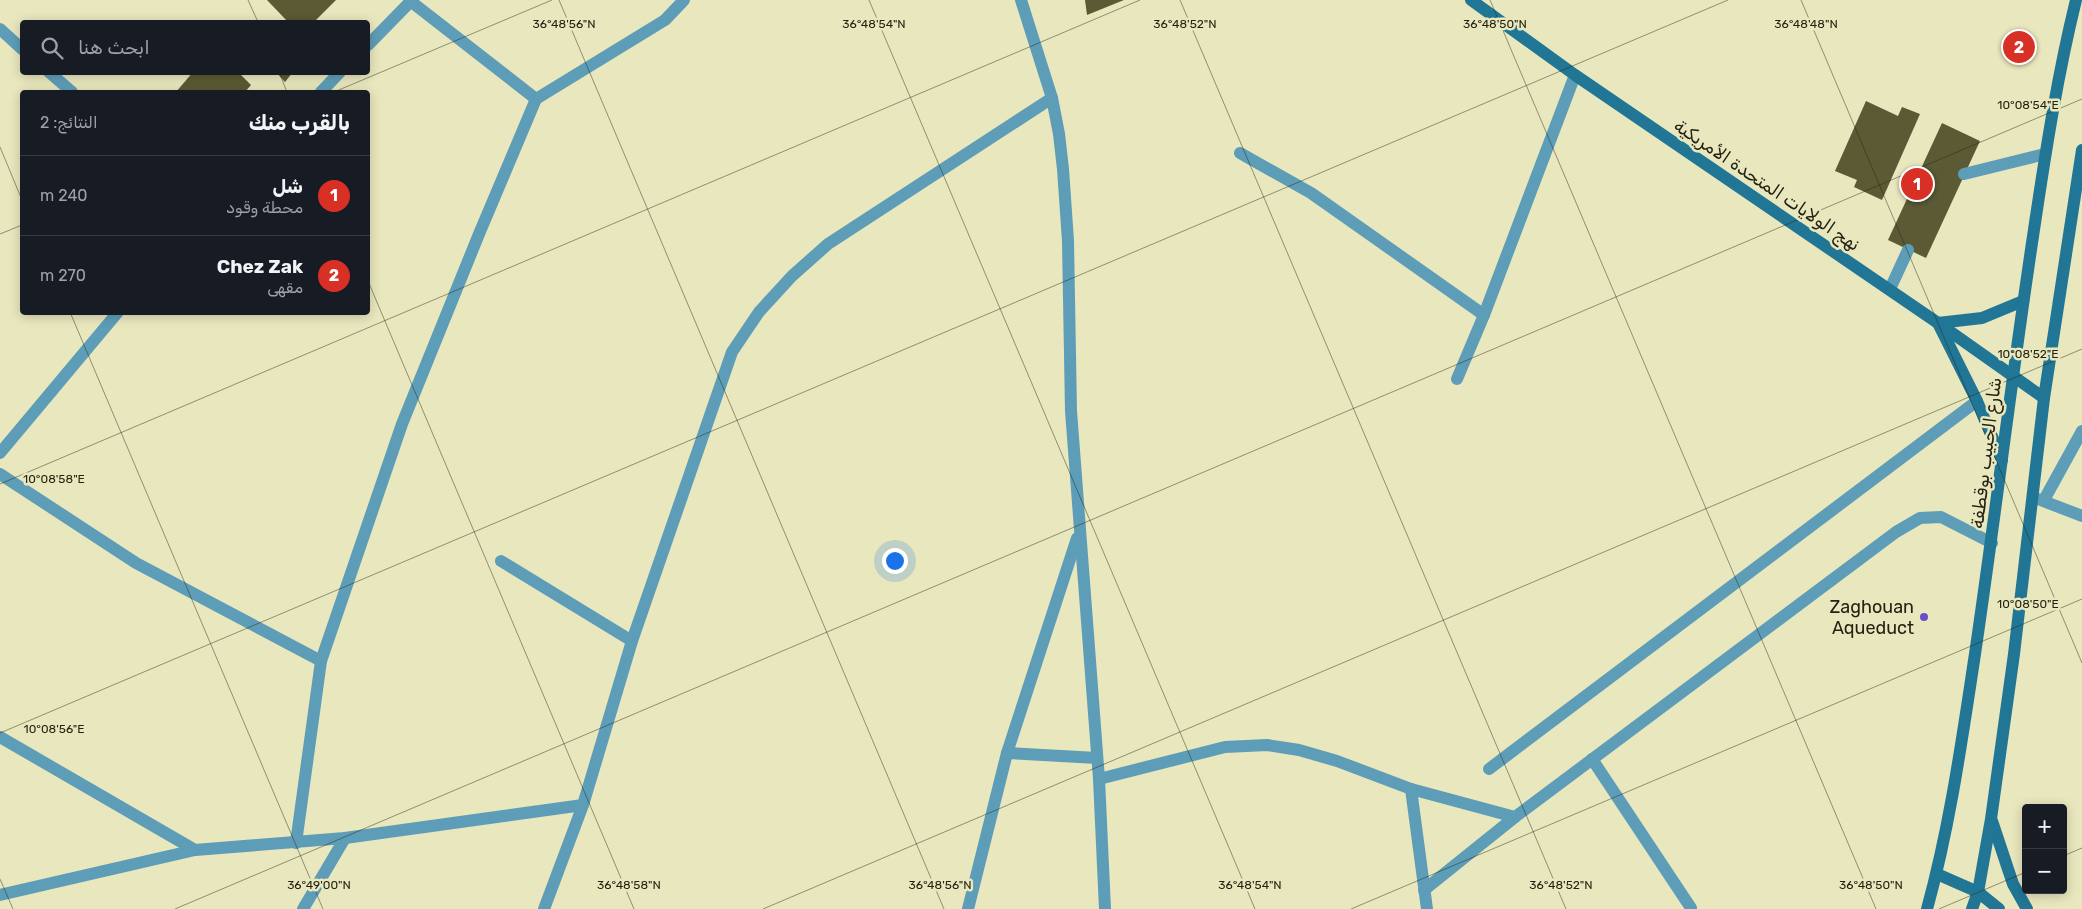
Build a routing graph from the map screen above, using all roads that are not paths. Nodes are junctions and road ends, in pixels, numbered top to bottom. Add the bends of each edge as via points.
1 (410, 0) edge
2 (684, 0) edge
3 (1021, 0) edge
4 (2076, 0) edge
5 (1477, 2) edge
6 (0, 29) edge
7 (370, 43) edge
8 (20, 47) edge
9 (52, 75) edge
10 (337, 75) edge
11 (1575, 75) junction
12 (70, 90) edge
13 (322, 90) edge
14 (1052, 98) junction
15 (536, 99) junction
16 (2082, 150) edge
17 (1240, 153) dead end
18 (2045, 154) junction
19 (1964, 174) dead end
20 (1908, 250) dead end
21 (1890, 290) junction
22 (2023, 301) junction
23 (115, 315) edge
24 (1484, 315) junction
25 (1938, 323) junction
26 (2013, 377) junction
27 (1456, 379) dead end
28 (2044, 398) junction
29 (1977, 401) junction
30 (2082, 431) edge
31 (0, 453) edge
32 (2002, 460) junction
33 (0, 474) edge
34 (2038, 499) junction
35 (2082, 516) edge
36 (1079, 531) junction
37 (1992, 543) junction
38 (501, 561) dead end
39 (632, 641) junction
40 (322, 661) junction
41 (0, 737) edge
42 (1007, 754) junction
43 (1097, 758) junction
44 (1592, 759) junction
45 (1489, 769) dead end
46 (1099, 779) junction
47 (1411, 788) junction
48 (583, 805) junction
49 (1515, 817) junction
50 (1991, 819) junction
51 (345, 838) junction
52 (296, 843) junction
53 (195, 850) junction
54 (1937, 874) junction
55 (1424, 890) junction
56 (1978, 892) junction
57 (0, 895) edge
58 (1692, 908) dead end
59 (303, 909) edge
60 (544, 909) edge
61 (968, 909) edge
62 (1106, 909) edge
63 (1427, 909) edge
64 (1927, 909) edge
65 (1972, 909) edge
66 (1998, 909) edge
67 (2027, 909) edge

1 - 7 street
1 - 15 street
2 - 15 street via 665,20
3 - 14 street
4 - 18 main road, شارع الحبيب بوقطفة
5 - 11 main road, نهج الولايات المتحدة الأمريكية
6 - 8 street
9 - 12 street
10 - 13 street
11 - 21 main road, نهج الولايات المتحدة الأمريكية
11 - 24 street
14 - 36 street via 1060,134 1068,241 1071,411
14 - 39 street via 828,244 759,312 732,352
15 - 40 street via 402,424
16 - 28 main road
17 - 24 street via 1311,193
18 - 19 street
18 - 22 main road, شارع الحبيب بوقطفة
20 - 21 street
21 - 25 main road, نهج الولايات المتحدة الأمريكية
22 - 25 main road via 1982,318
22 - 26 main road, شارع الحبيب بوقطفة
23 - 31 street
24 - 27 street
25 - 26 main road, نهج الولايات المتحدة الأمريكية
25 - 29 main road
26 - 28 main road, نهج الولايات المتحدة الأمريكية
26 - 32 main road, شارع الحبيب بوقطفة
28 - 34 main road
29 - 32 main road
29 - 45 street
30 - 34 street
32 - 37 main road, شارع الحبيب بوقطفة
33 - 40 street via 136,563
34 - 35 street
34 - 50 main road
36 - 42 street
36 - 43 street
37 - 44 street via 1941,516 1920,518 1896,532
37 - 54 main road, شارع الحبيب بوقطفة
38 - 39 street
39 - 48 street
40 - 52 street
41 - 53 street
42 - 43 street
42 - 61 street
43 - 46 street
44 - 49 street
44 - 58 street
46 - 47 street via 1226,747 1267,745 1309,752
46 - 62 street
47 - 49 street
47 - 55 street
48 - 51 street
48 - 60 street
49 - 55 street
50 - 56 main road
50 - 67 main road via 2010,877
51 - 52 street
51 - 59 street
52 - 53 street
53 - 57 street
54 - 56 main road
54 - 64 main road, شارع الحبيب بوقطفة
55 - 63 street
56 - 65 main road
56 - 66 main road

